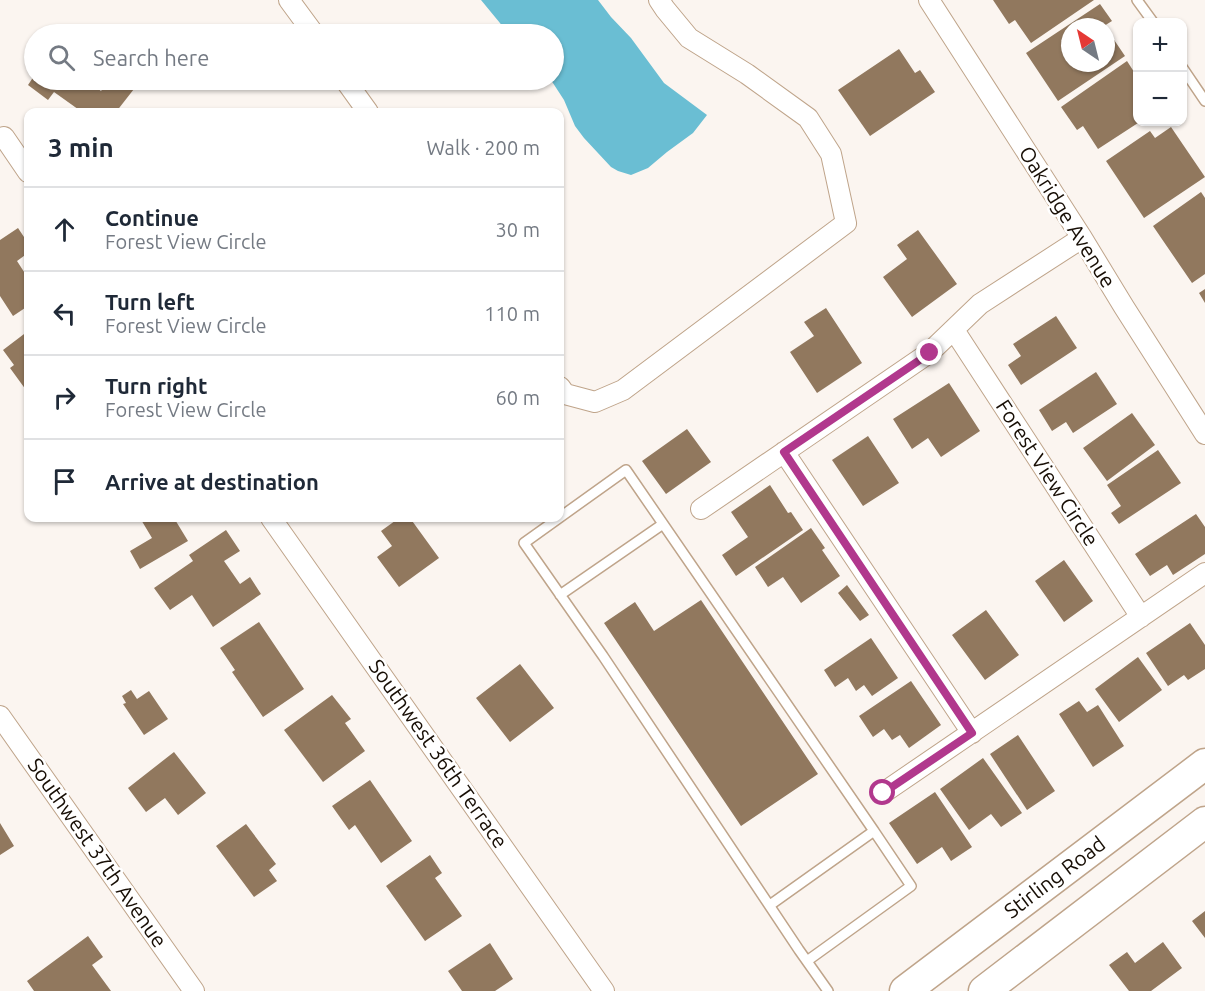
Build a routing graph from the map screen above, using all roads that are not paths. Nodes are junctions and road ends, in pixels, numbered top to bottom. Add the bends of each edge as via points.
1 (290, 0) edge
2 (929, 0) edge
3 (1137, 0) edge
4 (668, 3) edge
5 (1150, 18) edge
6 (307, 24) edge
7 (1185, 72) edge
8 (352, 90) edge
9 (1205, 102) edge
10 (365, 108) edge
11 (4, 137) dead end
12 (24, 166) edge
13 (1082, 238) junction
14 (954, 330) junction
15 (564, 393) edge
16 (1205, 434) edge
17 (784, 452) junction
18 (701, 509) dead end
19 (564, 514) edge
20 (274, 522) edge
21 (553, 522) edge
22 (663, 524) junction
23 (1205, 573) edge
24 (560, 595) junction
25 (1141, 617) junction
26 (0, 716) edge
27 (972, 733) junction
28 (1205, 764) edge
29 (883, 793) dead end
30 (1205, 822) edge
31 (874, 831) junction
32 (770, 905) junction
33 (807, 961) junction
34 (194, 991) edge
35 (604, 991) edge
36 (828, 991) edge
37 (905, 991) edge
38 (984, 991) edge

1 - 6 street
2 - 13 street, Oakridge Avenue
3 - 5 lane
4 - 15 street via 689,38 808,118 831,154 846,223 623,390 596,402
7 - 9 lane
8 - 10 street
11 - 12 street
13 - 14 street via 980,304
13 - 16 street, Oakridge Avenue
14 - 17 street via 930,353
14 - 25 street, Forest View Circle
17 - 18 street
17 - 27 street
19 - 22 lane via 626,470
20 - 35 street, Southwest 36th Terrace
21 - 24 lane via 524,543
22 - 24 lane
22 - 31 lane
23 - 25 street
24 - 32 lane
25 - 27 street
26 - 34 street, Southwest 37th Avenue
27 - 29 street
28 - 37 main road, Stirling Road
30 - 38 main road
31 - 32 lane
31 - 33 lane via 911,886
32 - 33 lane
33 - 36 lane

